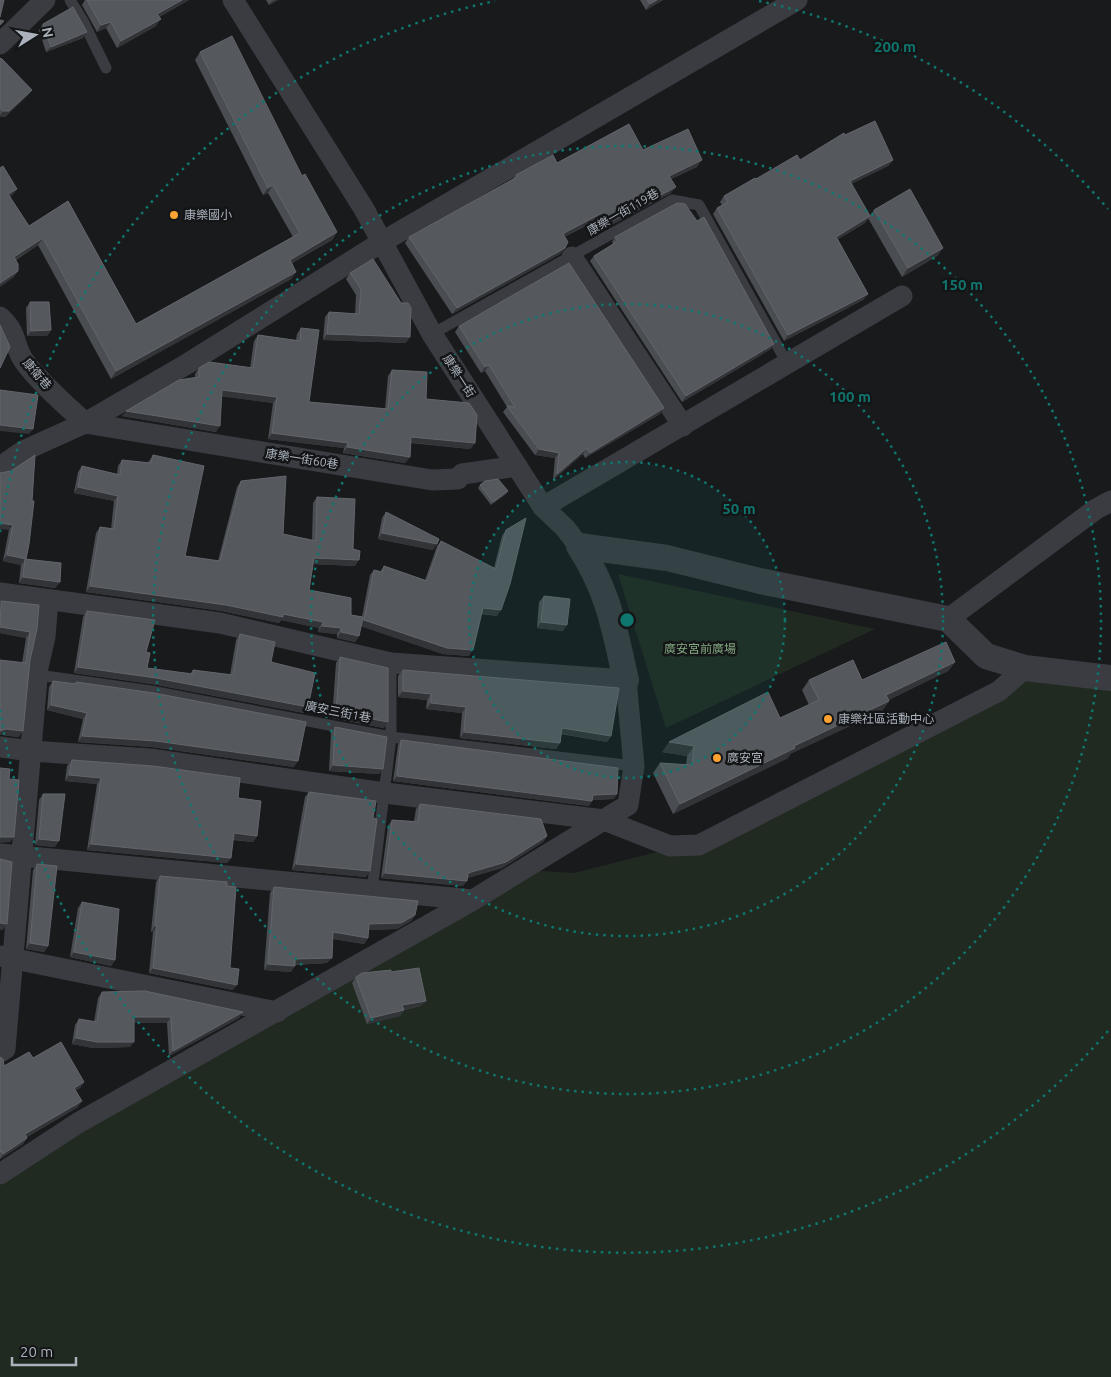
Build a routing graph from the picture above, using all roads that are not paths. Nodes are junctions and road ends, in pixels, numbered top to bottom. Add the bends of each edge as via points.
1 (45, 0) edge
2 (70, 0) edge
3 (233, 0) edge
4 (797, 0) edge
5 (0, 44) edge
6 (106, 68) dead end
7 (382, 242) junction
8 (572, 257) junction
9 (902, 296) dead end
10 (0, 317) edge
11 (432, 334) junction
12 (787, 363) junction
13 (85, 423) junction
14 (682, 426) junction
15 (517, 466) junction
16 (0, 467) edge
17 (1111, 501) edge
18 (543, 507) junction
19 (579, 546) junction
20 (0, 593) edge
21 (48, 601) junction
22 (948, 620) junction
23 (391, 663) junction
24 (1025, 668) junction
25 (38, 675) junction
26 (1111, 678) edge
27 (626, 680) junction
28 (392, 737) junction
29 (0, 746) edge
30 (31, 751) junction
31 (634, 766) junction
32 (385, 793) junction
33 (604, 820) junction
34 (0, 854) edge
35 (23, 858) junction
36 (372, 891) junction
37 (473, 900) junction
38 (7, 958) edge
39 (277, 1012) junction
40 (0, 1052) edge
41 (0, 1174) edge

1 - 5 street
2 - 6 lane
3 - 7 street, 康樂一街
4 - 7 street
7 - 11 street, 康樂一街
7 - 13 street via 187,364
8 - 11 lane, 康樂一街119巷
8 - 12 lane, 康樂一街119巷 via 672,200 699,205
8 - 14 street
9 - 12 street
10 - 13 street, 康衛巷 via 14,334 23,359 39,379
11 - 15 street, 康樂一街
12 - 14 street
13 - 15 street, 康樂一街60巷 via 432,480 458,479 462,474
13 - 16 street via 23,451
14 - 18 street
15 - 18 street, 康樂一街
17 - 22 street
18 - 19 street, 康樂一街
19 - 22 street via 666,558
19 - 27 street, 康樂一街 via 608,602
20 - 21 street
21 - 23 street via 220,624
21 - 25 street
22 - 24 street via 986,656
23 - 27 street
23 - 28 lane
24 - 26 street
24 - 33 street via 999,691 700,845 670,846
25 - 28 lane, 廣安三街1巷 via 151,691
25 - 30 street
27 - 31 street, 康樂一街
28 - 31 lane, 廣安三街1巷
28 - 32 lane
29 - 30 street
30 - 32 street via 150,759
30 - 35 street
31 - 33 street, 康樂一街 via 628,805
32 - 33 street
32 - 36 lane
33 - 37 street, 康樂一街
34 - 35 street
35 - 36 street
35 - 38 street
36 - 37 street
37 - 39 street, 康樂一街
38 - 39 street
38 - 40 street via 5,1049
39 - 41 street, 康樂一街 via 78,1123

